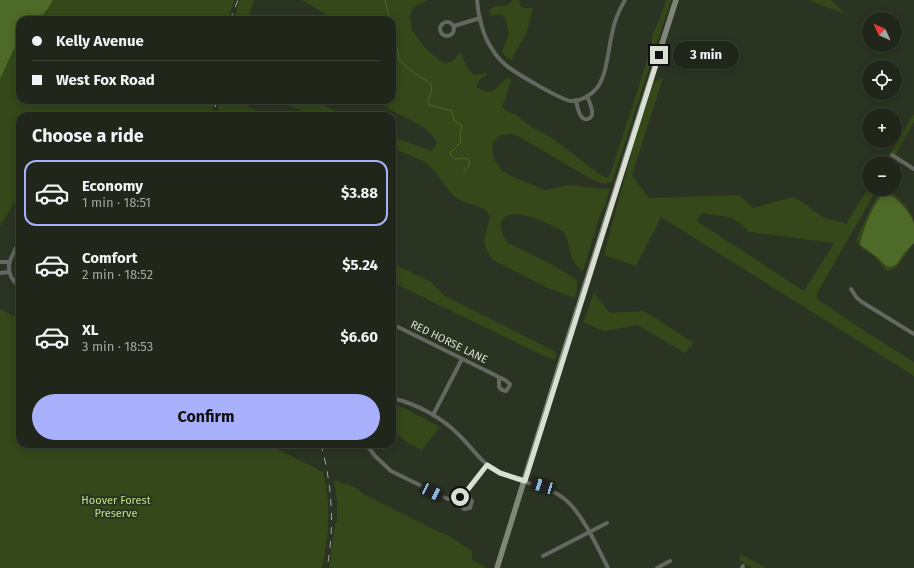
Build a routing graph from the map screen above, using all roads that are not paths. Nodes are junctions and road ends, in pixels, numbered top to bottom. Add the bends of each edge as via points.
1 (477, 0) edge
2 (625, 0) edge
3 (676, 0) edge
4 (480, 18) junction
5 (454, 26) dead end
6 (587, 96) junction
7 (576, 100) junction
8 (892, 155) dead end
9 (914, 169) edge
10 (16, 249) edge
11 (0, 262) edge
12 (9, 262) junction
13 (9, 272) junction
14 (0, 273) edge
15 (16, 282) edge
16 (851, 289) dead end
17 (396, 326) edge
18 (914, 334) edge
19 (462, 359) junction
20 (499, 377) dead end
21 (396, 399) edge
22 (433, 415) junction
23 (369, 448) edge
24 (487, 465) junction
25 (525, 481) junction
26 (465, 493) junction
27 (457, 499) junction
28 (607, 523) dead end
29 (589, 532) junction
30 (543, 556) dead end
31 (670, 561) dead end
32 (497, 568) edge
33 (608, 568) edge
34 (656, 568) edge

1 - 4 street
2 - 6 street via 612,32 602,79 597,88
3 - 25 street
4 - 5 street
4 - 7 street via 491,48 498,58 564,100
6 - 7 street
6 - 7 street via 592,113 588,119 581,116
8 - 9 street
10 - 12 street
11 - 12 street
12 - 13 street
13 - 14 street
13 - 15 street
16 - 18 street via 862,302
17 - 19 street, RED HORSE LANE
19 - 20 street, RED HORSE LANE
19 - 22 street
21 - 22 street
22 - 24 street via 453,429
23 - 27 street via 380,462 397,475 444,499
24 - 25 street via 500,473
24 - 26 street
25 - 29 street via 558,494 571,505
25 - 32 street
26 - 27 street
26 - 27 street via 472,501 470,508 464,509
28 - 29 street
29 - 30 street
29 - 33 street
31 - 34 street

